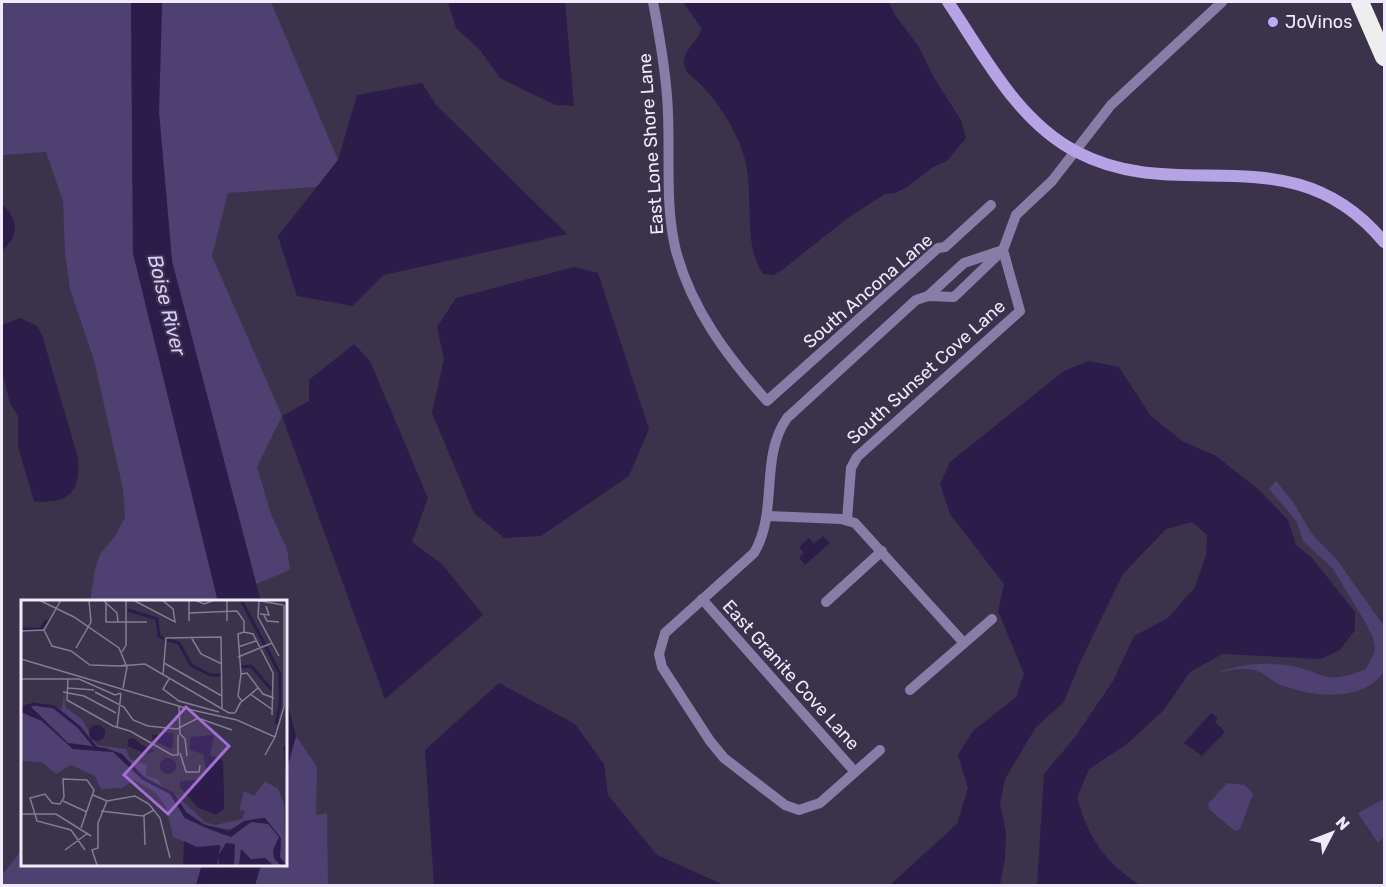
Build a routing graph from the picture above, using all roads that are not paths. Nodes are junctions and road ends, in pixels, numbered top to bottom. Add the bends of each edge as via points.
1 (653, 2) edge
2 (948, 2) edge
3 (1222, 2) edge
4 (1360, 2) edge
5 (1384, 57) edge
6 (1076, 152) junction
7 (991, 206) dead end
8 (1384, 242) edge
9 (1003, 250) junction
10 (928, 297) junction
11 (767, 401) joint
12 (768, 516) junction
13 (847, 520) junction
14 (882, 551) junction
15 (702, 599) junction
16 (826, 602) dead end
17 (992, 619) dead end
18 (963, 642) junction
19 (910, 690) dead end
20 (880, 750) dead end
21 (855, 772) junction

1 - 11 street, East Lone Shore Lane via 668,111 670,206 676,250 707,326
2 - 6 street via 1022,108
3 - 6 street via 1111,105
4 - 5 highway
6 - 8 street via 1108,165 1143,172 1262,176 1295,182 1344,206
6 - 9 street via 1016,216
7 - 11 street, South Ancona Lane via 945,247 938,248
9 - 10 street via 964,262
9 - 10 street via 954,297
9 - 13 street, South Sunset Cove Lane via 1020,311 857,457 851,468
10 - 12 street via 916,300 787,418 772,454
12 - 13 street
12 - 15 street via 754,553
13 - 14 street via 861,527
14 - 16 street
14 - 18 street
15 - 21 street, East Granite Cove Lane
15 - 21 street via 665,633 659,654 662,667 724,758 784,805 799,810 820,803
17 - 18 street
18 - 19 street
20 - 21 street

